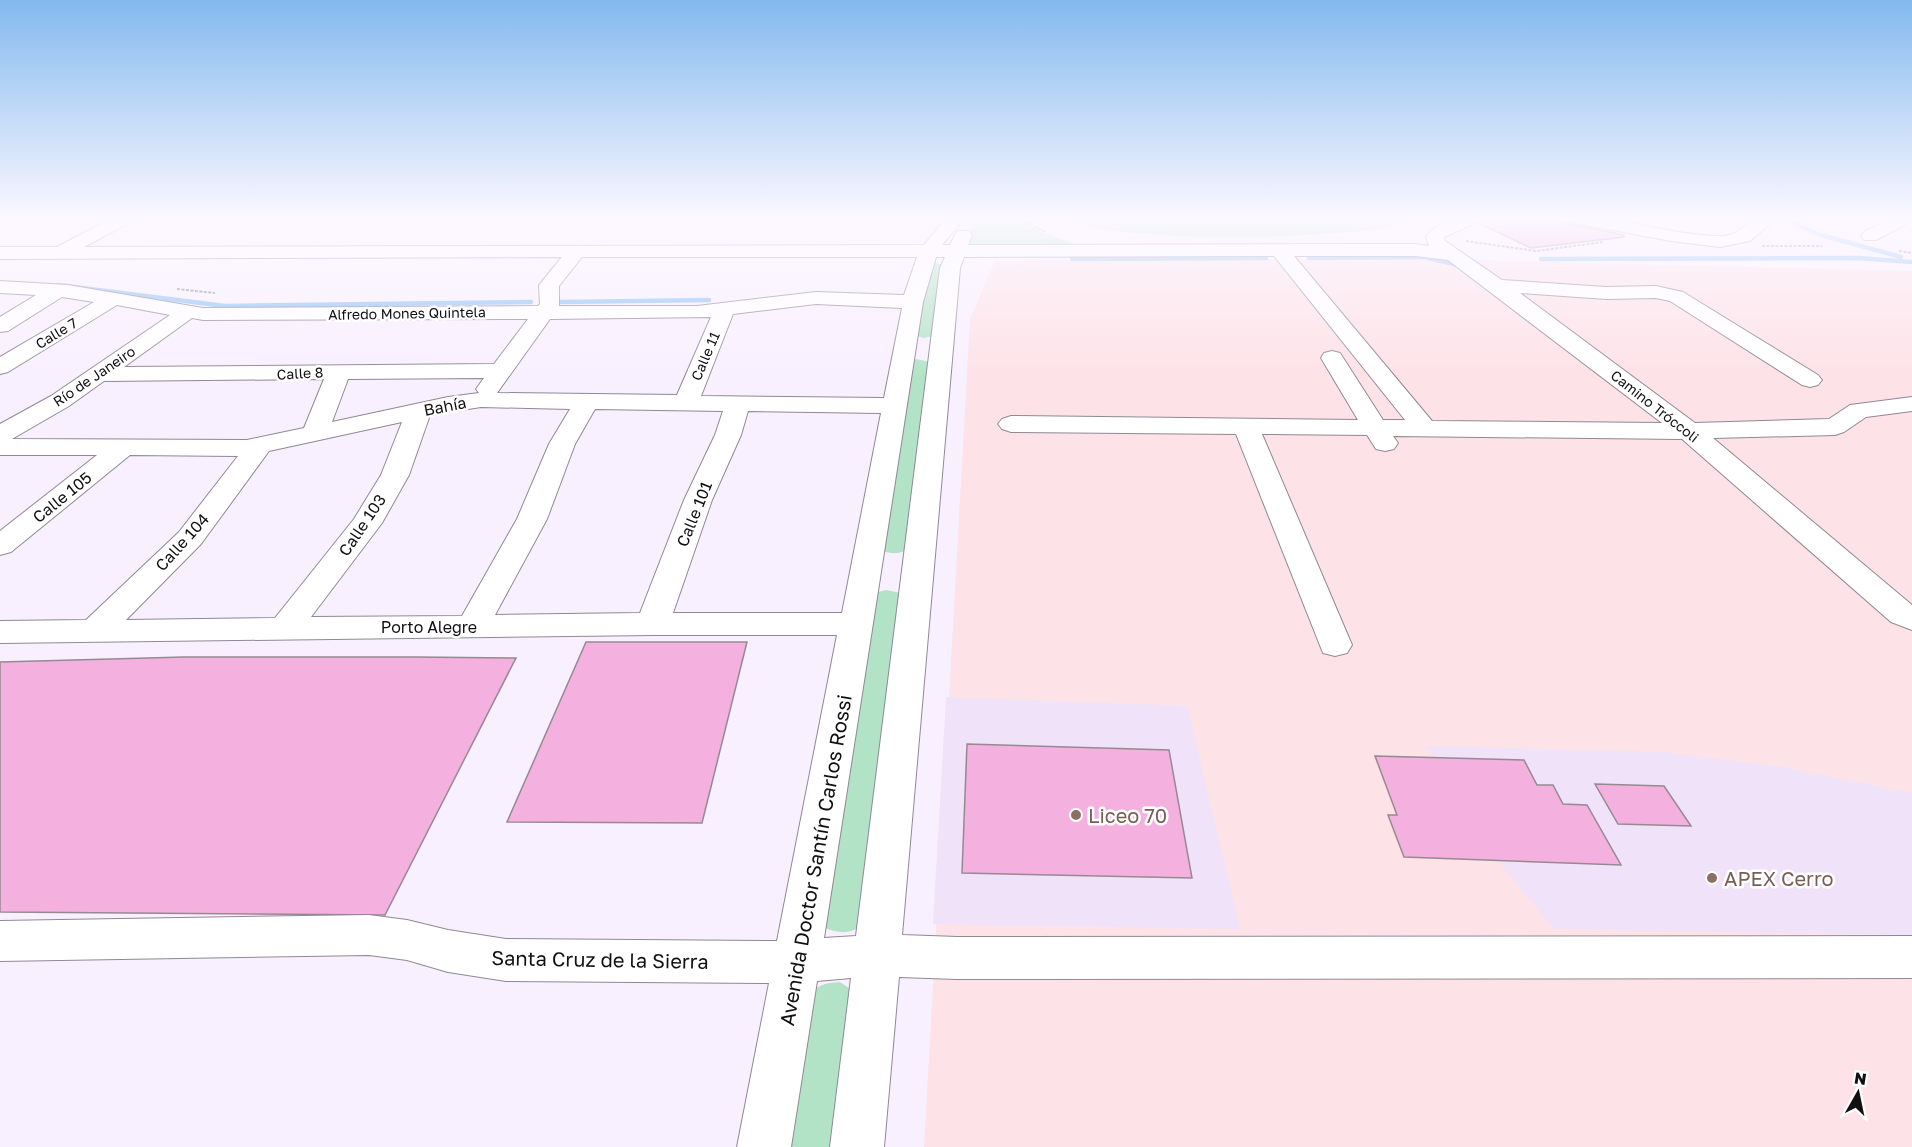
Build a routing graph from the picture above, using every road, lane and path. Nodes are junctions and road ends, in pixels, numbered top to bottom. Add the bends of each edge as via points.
1 (24, 271) edge
2 (560, 271) edge
3 (931, 271) edge
4 (950, 271) edge
5 (1297, 271) edge
6 (1475, 271) edge
7 (0, 282) edge
8 (1498, 286) junction
9 (0, 287) edge
10 (59, 290) junction
11 (525, 292) dead end
12 (571, 292) dead end
13 (705, 292) dead end
14 (816, 298) junction
15 (113, 299) junction
16 (547, 301) junction
17 (913, 303) junction
18 (725, 309) junction
19 (186, 313) junction
20 (0, 326) edge
21 (904, 351) junction
22 (941, 351) junction
23 (1332, 358) dead end
24 (0, 367) edge
25 (339, 372) junction
26 (501, 372) junction
27 (99, 374) junction
28 (1810, 380) dead end
29 (481, 400) junction
30 (587, 401) junction
31 (686, 403) junction
32 (738, 404) junction
33 (1912, 404) edge
34 (894, 406) junction
35 (418, 410) junction
36 (1011, 424) dead end
37 (1246, 428) junction
38 (1377, 429) junction
39 (1425, 430) junction
40 (1689, 431) junction
41 (315, 433) junction
42 (0, 435) edge
43 (259, 446) junction
44 (0, 447) edge
45 (124, 447) junction
46 (1713, 451) junction
47 (0, 546) edge
48 (866, 573) junction
49 (918, 574) junction
50 (1908, 617) edge
51 (652, 624) junction
52 (857, 624) junction
53 (472, 627) junction
54 (285, 628) junction
55 (95, 631) junction
56 (0, 632) edge
57 (1335, 645) dead end
58 (0, 941) edge
59 (878, 955) junction
60 (1912, 957) edge
61 (796, 962) junction
62 (764, 1147) edge
63 (857, 1147) edge

1 - 7 street
2 - 16 street via 549,285
3 - 17 street, Avenida Doctor Santín Carlos Rossi
4 - 22 street
5 - 39 street
6 - 8 street, Camino Tróccoli
8 - 28 street via 1676,296
8 - 40 street, Camino Tróccoli
9 - 10 street, Alfredo Mones Quintela
10 - 15 street, Alfredo Mones Quintela
10 - 20 street
11 - 16 street, Alfredo Mones Quintela
12 - 16 street, Alfredo Mones Quintela
13 - 14 street, Alfredo Mones Quintela
14 - 17 street, Alfredo Mones Quintela
14 - 18 street, Alfredo Mones Quintela
15 - 19 street, Alfredo Mones Quintela
15 - 24 street, Calle 7
16 - 18 street, Alfredo Mones Quintela via 697,312
16 - 19 street, Alfredo Mones Quintela
16 - 26 street
17 - 21 street, Avenida Doctor Santín Carlos Rossi
18 - 31 street, Calle 11
19 - 27 street, Río de Janeiro
21 - 22 street
21 - 34 street, Avenida Doctor Santín Carlos Rossi
22 - 49 street
23 - 38 street
25 - 26 street, Calle 8
25 - 27 street, Calle 8
25 - 41 street
26 - 29 street
27 - 42 street, Río de Janeiro
29 - 30 street, Bahía
29 - 35 street, Bahía
30 - 31 street, Bahía
30 - 53 street via 562,444 532,519
31 - 32 street, Bahía
32 - 34 street, Bahía
32 - 51 street, Calle 101
33 - 40 street via 1859,410 1835,427
34 - 48 street, Avenida Doctor Santín Carlos Rossi
35 - 41 street, Bahía
35 - 54 street, Calle 103 via 395,475 367,523
36 - 37 street
37 - 38 street
37 - 57 street
38 - 39 street
38 - 46 street via 1390,450
39 - 40 street
40 - 46 street, Camino Tróccoli
41 - 43 street, Bahía
43 - 45 street, Bahía
43 - 55 street, Calle 104 via 190,538
44 - 45 street, Bahía
45 - 47 street, Calle 105
46 - 50 street, Camino Tróccoli
48 - 49 street
48 - 52 street, Avenida Doctor Santín Carlos Rossi
49 - 59 street
51 - 52 street, Porto Alegre
51 - 53 street, Porto Alegre
52 - 61 street, Avenida Doctor Santín Carlos Rossi
53 - 54 street, Porto Alegre
54 - 55 street, Porto Alegre
55 - 56 street, Porto Alegre
58 - 61 street, Santa Cruz de la Sierra via 369,935 506,960
59 - 60 street, Santa Cruz de la Sierra
59 - 61 street, Santa Cruz de la Sierra
59 - 63 street
61 - 62 street, Avenida Doctor Santín Carlos Rossi

